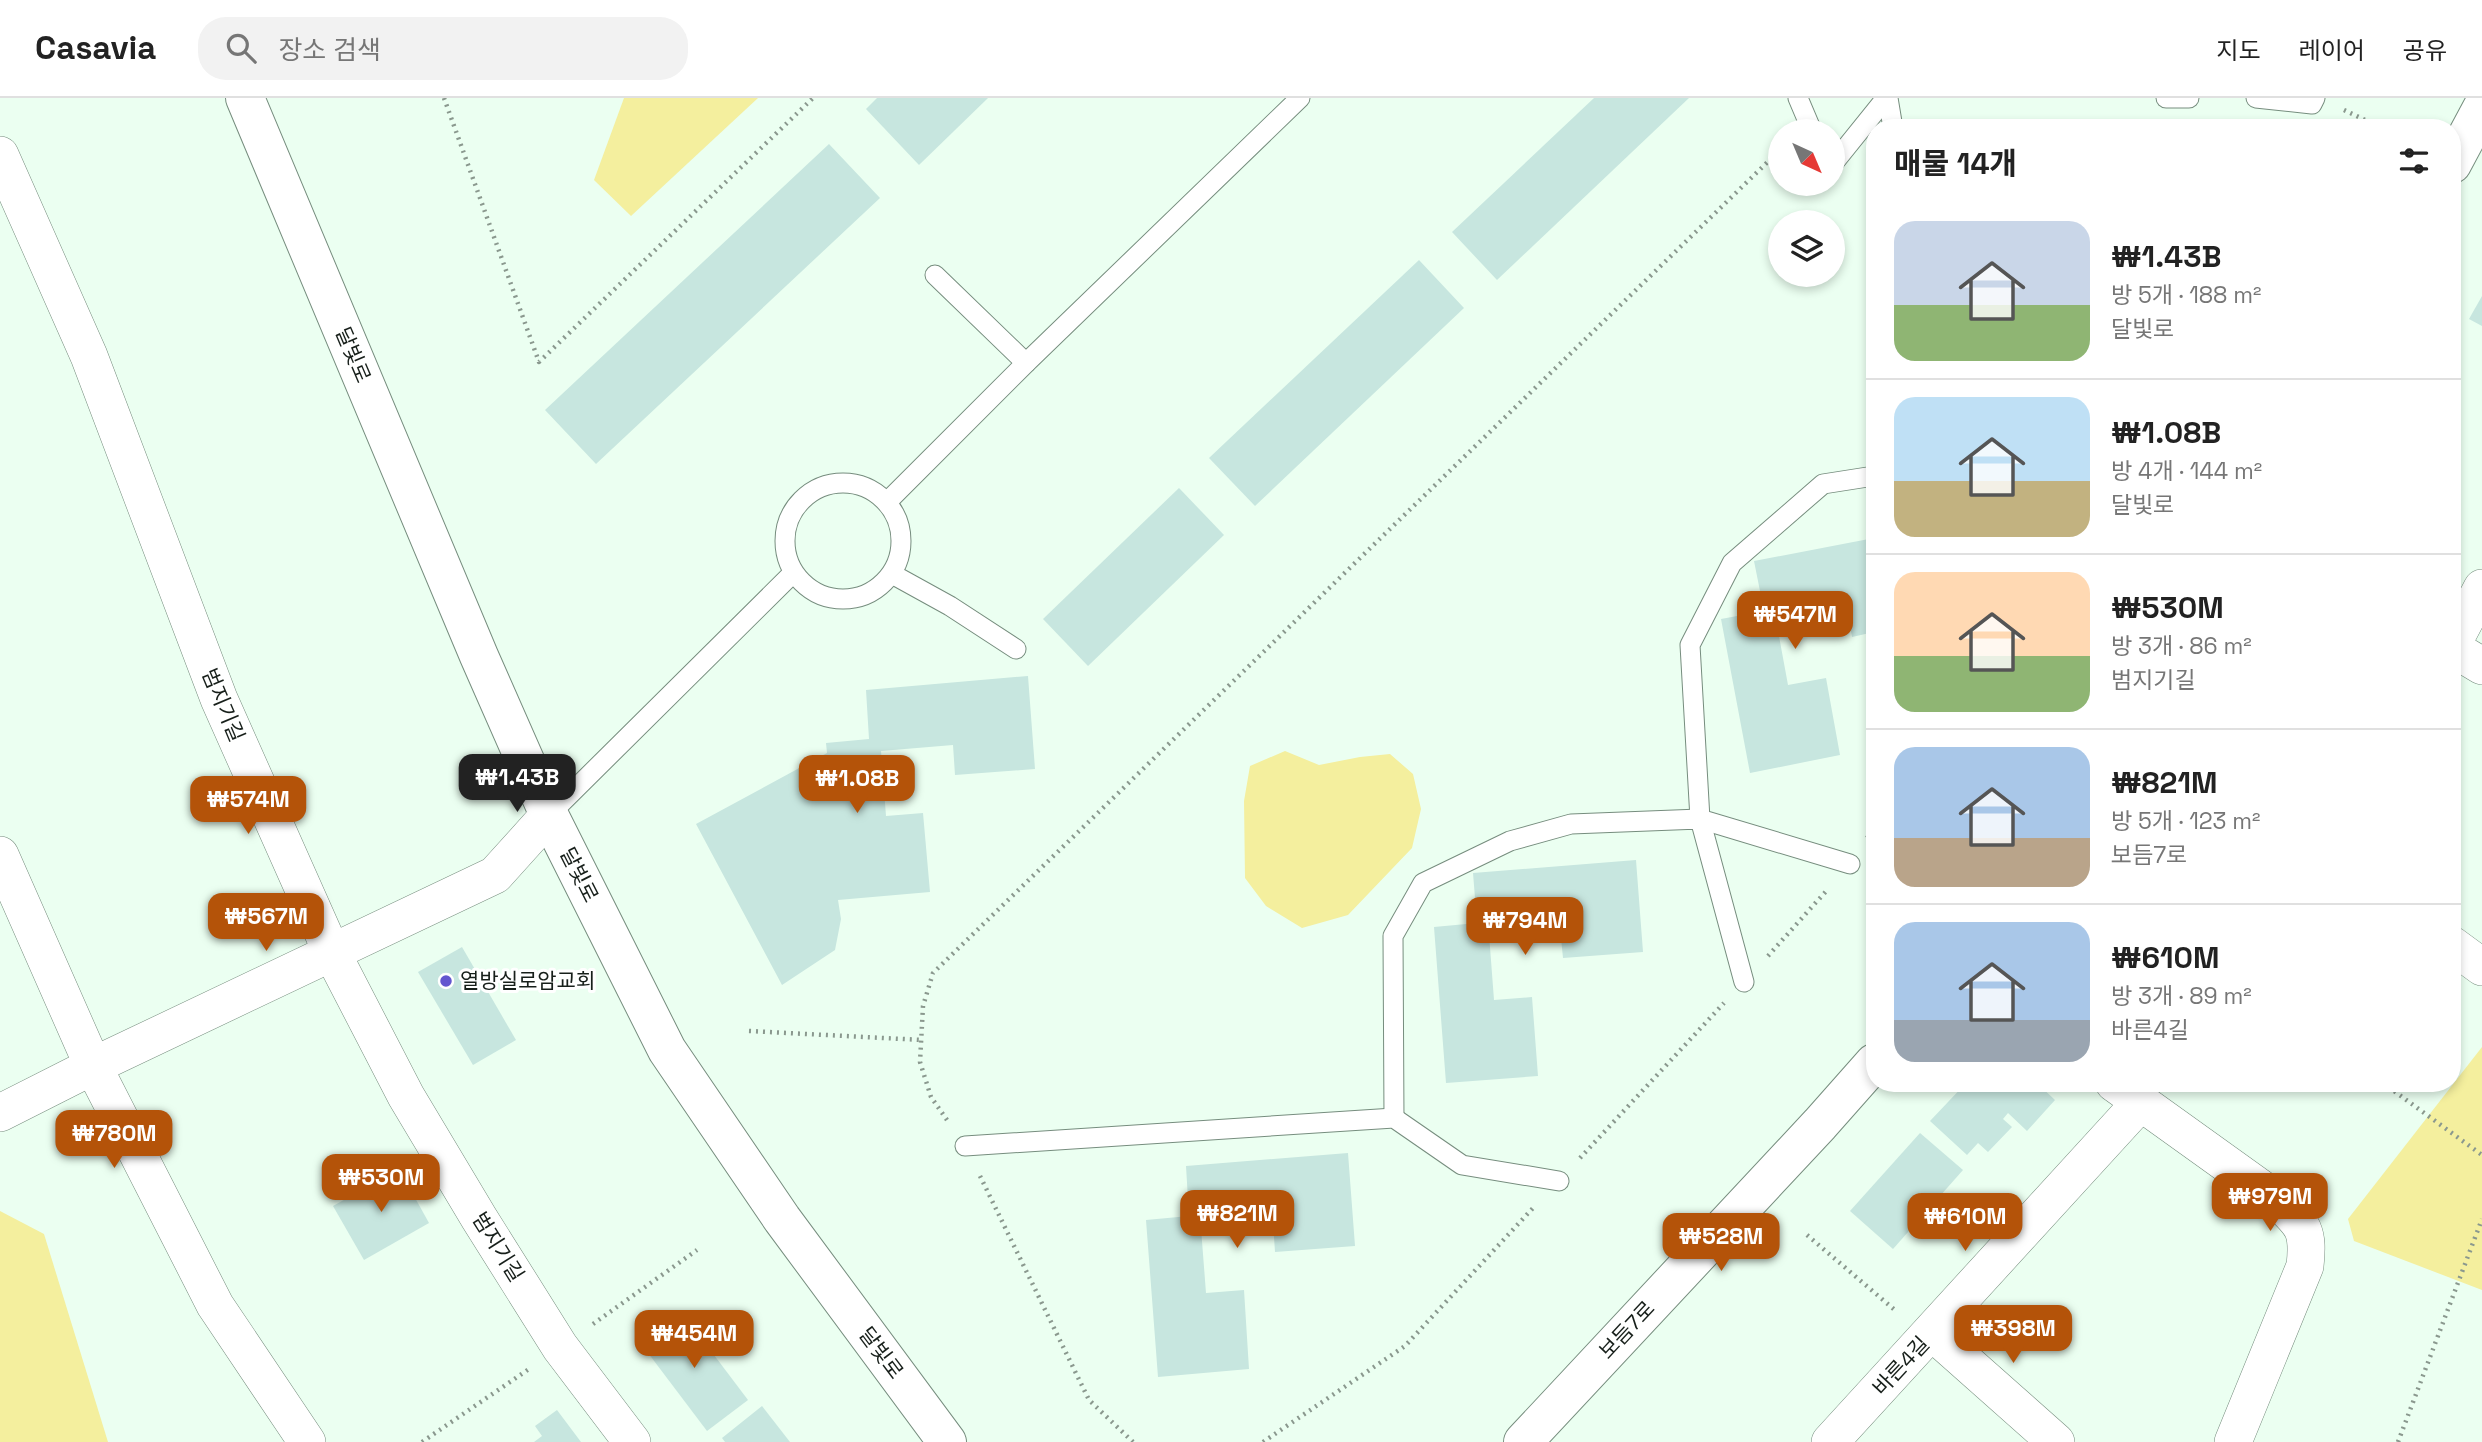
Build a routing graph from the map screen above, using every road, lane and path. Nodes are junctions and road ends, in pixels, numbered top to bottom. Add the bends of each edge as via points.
1 (245, 98) edge
2 (444, 98) edge
3 (813, 98) edge
4 (1300, 98) edge
5 (1798, 98) edge
6 (1887, 98) edge
7 (2166, 98) edge
8 (2189, 98) edge
9 (2256, 98) edge
10 (2315, 98) edge
11 (2482, 108) edge
12 (1807, 119) edge
13 (1870, 119) edge
14 (1891, 119) edge
15 (1866, 124) edge
16 (2461, 147) edge
17 (1845, 149) edge
18 (0, 155) edge
19 (1768, 162) edge
20 (935, 275) dead end
21 (1026, 363) junction
22 (1866, 477) edge
23 (887, 502) junction
24 (793, 573) junction
25 (892, 574) junction
26 (2482, 589) edge
27 (2461, 630) edge
28 (1017, 649) dead end
29 (2461, 653) edge
30 (2482, 666) edge
31 (550, 815) junction
32 (1700, 819) junction
33 (1866, 840) edge
34 (0, 855) edge
35 (1850, 864) junction
36 (2461, 952) edge
37 (332, 953) junction
38 (2482, 967) edge
39 (1744, 982) junction
40 (750, 1031) dead end
41 (922, 1040) junction
42 (93, 1066) junction
43 (1866, 1072) edge
44 (2395, 1092) edge
45 (2127, 1093) edge
46 (0, 1113) edge
47 (1394, 1118) junction
48 (965, 1146) junction
49 (2482, 1155) edge
50 (1559, 1181) junction
51 (2482, 1219) edge
52 (1807, 1235) dead end
53 (697, 1250) dead end
54 (1899, 1315) dead end
55 (586, 1329) dead end
56 (1932, 1332) junction
57 (533, 1367) dead end
58 (307, 1442) edge
59 (422, 1442) edge
60 (632, 1442) edge
61 (947, 1442) edge
62 (1133, 1442) edge
63 (1263, 1442) edge
64 (1522, 1442) edge
65 (1830, 1442) edge
66 (2056, 1442) edge
67 (2234, 1442) edge
68 (2398, 1442) edge

1 - 31 street, 달빛로
2 - 3 path via 539,362
4 - 21 lane
5 - 12 lane
6 - 13 lane
6 - 14 lane
7 - 8 lane
9 - 10 lane via 2312,104
11 - 16 street
15 - 17 lane
18 - 37 street, 범지기길 via 89,356 219,699
19 - 41 path via 933,973 923,1006
20 - 21 lane
21 - 23 lane
22 - 32 lane via 1823,484 1732,563 1690,645
23 - 24 lane via 854,484 816,489 790,516 784,535
23 - 25 lane via 901,537 900,556
24 - 25 lane via 807,587 843,600 862,597
24 - 31 lane
25 - 28 lane
26 - 27 street
29 - 30 street
31 - 37 street via 495,875
31 - 61 street, 달빛로 via 667,1050 782,1219
32 - 35 lane
32 - 39 lane
32 - 47 lane via 1571,824 1510,841 1423,883 1393,936
33 - 35 path
34 - 42 street
35 - 39 path
36 - 38 street
37 - 42 street
37 - 60 street, 범지기길 via 406,1096 479,1218 561,1347
39 - 50 path
40 - 41 path
41 - 48 path via 920,1062 931,1097
42 - 46 street
42 - 58 street via 215,1305
43 - 64 street, 보듬7로
44 - 49 path
45 - 56 street, 바른4길
45 - 67 street, 바른4길 via 2277,1200 2299,1221 2307,1243 2305,1266
47 - 48 lane
47 - 50 lane via 1462,1165
48 - 62 path via 1089,1400
50 - 63 path via 1405,1346
51 - 68 path
52 - 54 path
53 - 55 path
56 - 65 street, 바른4길
56 - 66 street
57 - 59 path

